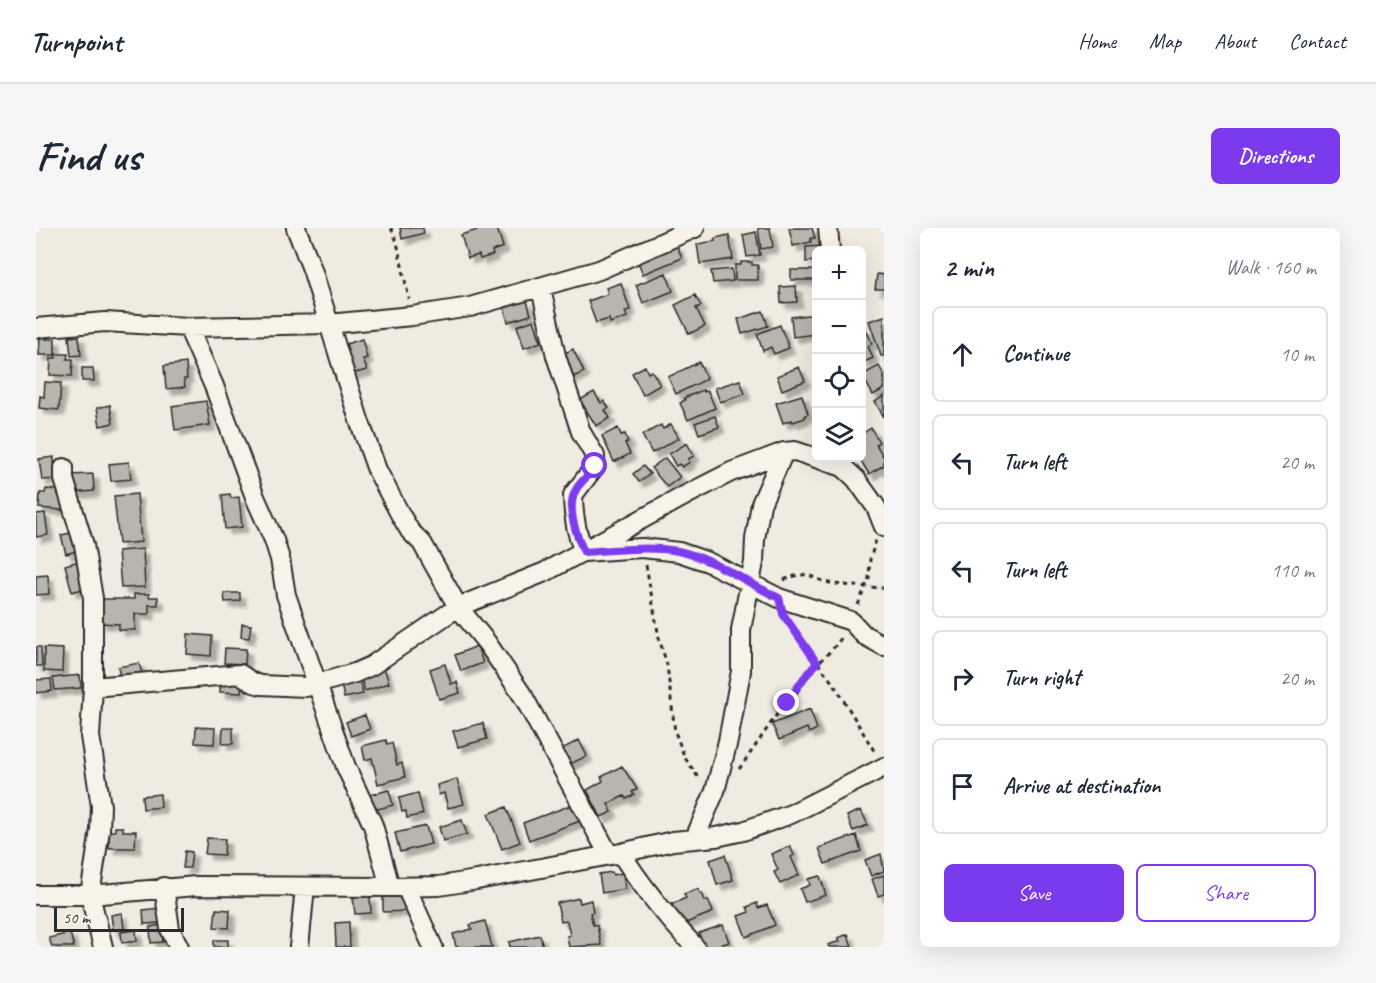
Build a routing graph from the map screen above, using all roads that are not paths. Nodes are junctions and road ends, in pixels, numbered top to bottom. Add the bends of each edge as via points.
1 (296, 228) edge
2 (695, 228) edge
3 (828, 228) edge
4 (658, 236) edge
5 (830, 246) edge
6 (541, 288) junction
7 (328, 324) junction
8 (188, 327) junction
9 (36, 328) edge
10 (783, 452) junction
11 (812, 455) edge
12 (842, 462) edge
13 (64, 468) dead end
14 (883, 526) edge
15 (584, 552) junction
16 (749, 584) junction
17 (458, 607) junction
18 (884, 646) edge
19 (319, 684) junction
20 (93, 687) junction
21 (884, 768) edge
22 (695, 838) junction
23 (615, 854) junction
24 (164, 887) junction
25 (305, 887) junction
26 (398, 887) junction
27 (36, 895) edge
28 (90, 895) junction
29 (103, 947) edge
30 (179, 947) edge
31 (299, 947) edge
32 (433, 947) edge
33 (694, 947) edge

1 - 7 street
2 - 4 street
3 - 5 street
4 - 6 street via 600,270
6 - 7 street via 470,307
6 - 15 street via 560,367 581,432 595,456 595,466 573,495 573,520
7 - 8 street
7 - 17 street via 377,470
8 - 9 street via 105,322
8 - 19 street via 274,540 286,595
10 - 11 street
10 - 15 street via 713,482
10 - 16 street via 761,504
12 - 14 street via 876,507
13 - 20 street via 93,598
15 - 16 street via 642,548 679,552
15 - 17 street
16 - 18 street via 779,590 851,621 864,635
16 - 22 street via 734,715 715,791
17 - 19 street via 371,666
17 - 23 street via 523,696
19 - 20 street via 261,685 240,674
19 - 26 street via 346,767
20 - 28 street via 90,736 101,806
21 - 22 street via 791,814 742,831
22 - 23 street
23 - 26 street via 438,886
23 - 33 street
24 - 25 street
24 - 28 street
24 - 30 street via 170,929
25 - 26 street
25 - 31 street
26 - 32 street
27 - 28 street
28 - 29 street

